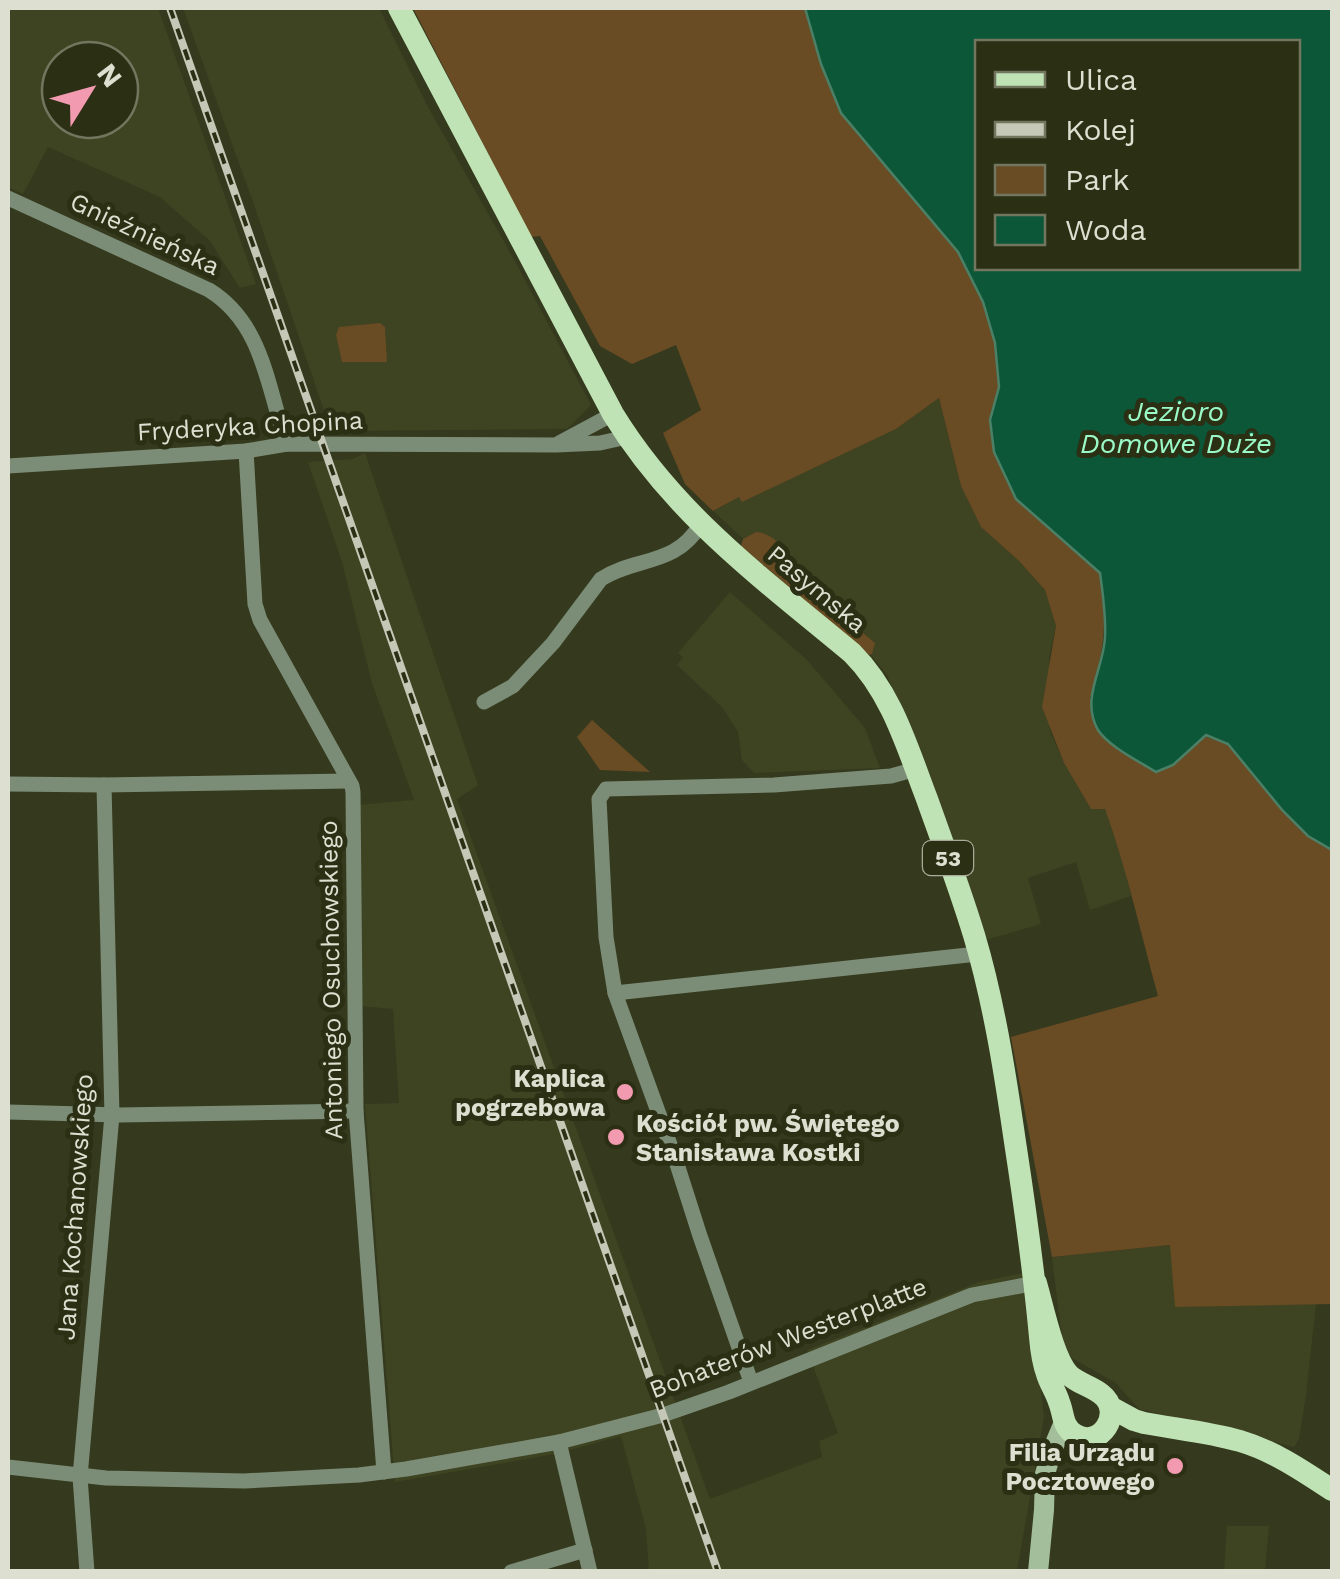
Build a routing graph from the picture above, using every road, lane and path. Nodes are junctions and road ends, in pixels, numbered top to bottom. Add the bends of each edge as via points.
1 (399, 8) edge
2 (8, 198) edge
3 (613, 414) junction
4 (627, 437) junction
5 (287, 444) junction
6 (556, 445) junction
7 (246, 452) junction
8 (8, 466) edge
9 (700, 525) junction
10 (484, 702) dead end
11 (916, 769) junction
12 (348, 781) junction
13 (8, 784) edge
14 (104, 785) junction
15 (978, 952) junction
16 (615, 993) junction
17 (356, 1111) junction
18 (8, 1112) edge
19 (112, 1115) junction
20 (1036, 1283) junction
21 (752, 1382) junction
22 (1088, 1387) junction
23 (1112, 1408) junction
24 (1063, 1414) junction
25 (1094, 1435) junction
26 (1208, 1436) junction
27 (559, 1442) junction
28 (8, 1467) edge
29 (384, 1472) junction
30 (80, 1477) junction
31 (1332, 1490) edge
32 (1044, 1510) junction
33 (585, 1550) junction
34 (87, 1572) edge
35 (511, 1572) edge
36 (590, 1572) edge
37 (1038, 1572) edge

1 - 3 main road, Pasymska / 53
2 - 5 street, Gnieźnieńska via 232,306 258,348
3 - 4 main road, Pasymska / 53
3 - 6 street, Fryderyka Chopina
4 - 6 street, Fryderyka Chopina
4 - 9 main road, Pasymska / 53
5 - 6 street, Fryderyka Chopina
5 - 7 street, Fryderyka Chopina
7 - 8 street, Fryderyka Chopina
7 - 12 street, Antoniego Osuchowskiego via 255,604
9 - 10 street via 681,548 601,580 514,686
9 - 11 main road, Pasymska / 53 via 868,670
11 - 15 main road, Pasymska / 53
11 - 16 street via 772,785 606,789 599,799
12 - 14 street
12 - 17 street, Antoniego Osuchowskiego
13 - 14 street
14 - 19 street, Jana Kochanowskiego
15 - 16 street
15 - 20 main road, Pasymska / 53
16 - 21 street
17 - 19 street
17 - 29 street, Antoniego Osuchowskiego
18 - 19 street
19 - 30 street, Jana Kochanowskiego
20 - 21 street, Bohaterów Westerplatte via 972,1294
20 - 22 main road, Pasymska / 53 via 1063,1366
20 - 24 main road, Pasymska / 53 via 1046,1372
21 - 27 street, Bohaterów Westerplatte
22 - 23 main road, 53
22 - 24 main road via 1066,1398
23 - 25 main road
23 - 26 main road, 53 via 1144,1424
24 - 25 main road, 53 via 1076,1436
24 - 32 street via 1045,1474
25 - 26 main road, 53
25 - 32 street via 1060,1460
26 - 31 main road, 53 via 1260,1448
27 - 29 street, Bohaterów Westerplatte
27 - 33 street
28 - 30 street, Bohaterów Westerplatte
29 - 30 street, Bohaterów Westerplatte via 244,1481
30 - 34 street, Jana Kochanowskiego
32 - 37 street
33 - 35 street
33 - 36 street

